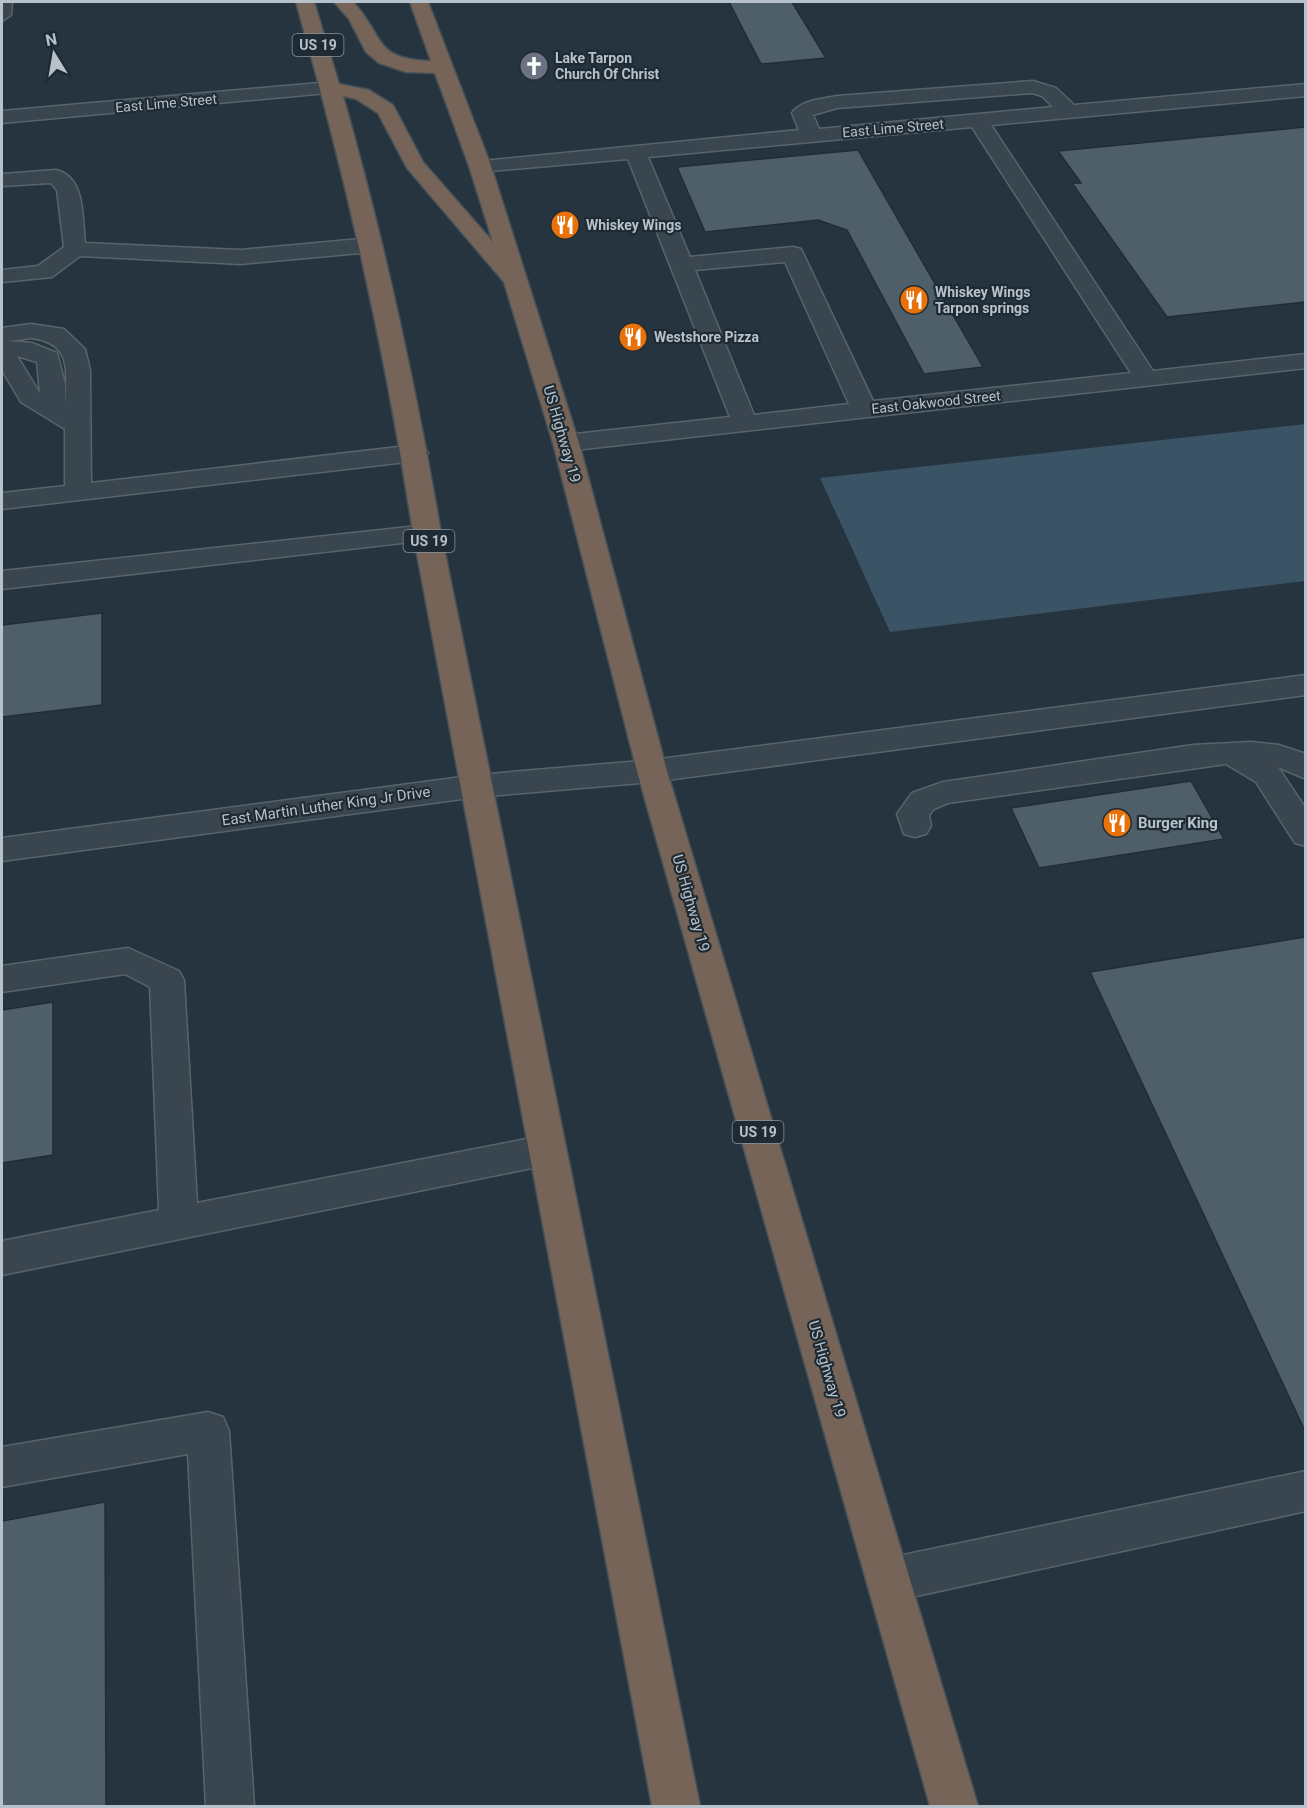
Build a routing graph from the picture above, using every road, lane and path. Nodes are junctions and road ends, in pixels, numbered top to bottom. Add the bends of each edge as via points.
1 (3, 2) edge
2 (305, 2) edge
3 (343, 2) edge
4 (419, 2) edge
5 (2, 15) edge
6 (445, 66) junction
7 (332, 88) junction
8 (1305, 90) edge
9 (1069, 112) junction
10 (2, 117) edge
11 (978, 121) junction
12 (812, 136) junction
13 (636, 152) junction
14 (480, 166) junction
15 (2, 180) edge
16 (371, 245) junction
17 (75, 249) junction
18 (681, 265) junction
19 (6, 276) dead end
20 (518, 287) junction
21 (2, 335) edge
22 (2, 349) edge
23 (2, 355) edge
24 (1305, 361) edge
25 (1146, 378) junction
26 (52, 410) junction
27 (864, 410) junction
28 (745, 423) junction
29 (78, 426) junction
30 (566, 443) junction
31 (415, 453) junction
32 (78, 492) junction
33 (2, 501) edge
34 (427, 533) junction
35 (2, 580) edge
36 (1305, 685) edge
37 (1232, 753) junction
38 (1305, 768) edge
39 (652, 771) junction
40 (477, 786) junction
41 (915, 826) dead end
42 (1305, 836) edge
43 (2, 850) edge
44 (2, 979) edge
45 (547, 1150) junction
46 (179, 1224) junction
47 (2, 1258) edge
48 (2, 1467) edge
49 (1305, 1491) edge
50 (889, 1580) junction
51 (230, 1806) edge
52 (676, 1806) edge
53 (954, 1806) edge

1 - 5 street
2 - 7 highway, US 19
3 - 6 highway via 357,17 373,48 386,59 406,66
4 - 6 highway, US Highway 19 / US 19
6 - 14 highway, US Highway 19 / US 19
7 - 10 street, East Lime Street
7 - 16 highway, US 19
7 - 20 highway via 362,94 386,109 414,164
8 - 9 street, East Lime Street
9 - 11 street, East Lime Street
9 - 12 street via 1049,92 1032,87 907,95 817,106 802,113
11 - 12 street, East Lime Street
11 - 25 street
12 - 13 street, East Lime Street
13 - 14 street, East Lime Street
13 - 18 street
14 - 20 highway, US Highway 19 / US 19
15 - 17 street via 56,176 68,189
16 - 17 street via 244,257
16 - 31 highway, US 19
17 - 19 street via 44,272
18 - 27 street via 793,254
18 - 28 street
20 - 30 highway, US Highway 19 / US 19
21 - 29 street via 31,331 56,334 74,349
22 - 26 street via 32,350 48,358
23 - 26 street via 30,397
24 - 25 street, East Oakwood Street
25 - 27 street, East Oakwood Street
26 - 29 street
27 - 28 street, East Oakwood Street
28 - 30 street, East Oakwood Street
29 - 32 street
30 - 39 highway, US Highway 19 / US 19
31 - 32 street
31 - 34 highway, US 19
32 - 33 street
34 - 35 street
34 - 40 highway, US 19
36 - 39 street, East Martin Luther King Jr Drive
37 - 38 street via 1265,752 1294,760
37 - 41 street via 943,793 923,801 913,814
37 - 42 street via 1267,774
39 - 40 street, East Martin Luther King Jr Drive
39 - 50 highway, US Highway 19 / US 19
40 - 43 street, East Martin Luther King Jr Drive
40 - 45 highway, US 19
44 - 46 street via 128,961 167,980
45 - 46 street
45 - 52 highway, US 19
46 - 47 street
48 - 51 street via 208,1431
49 - 50 street
50 - 53 highway, US Highway 19 / US 19

